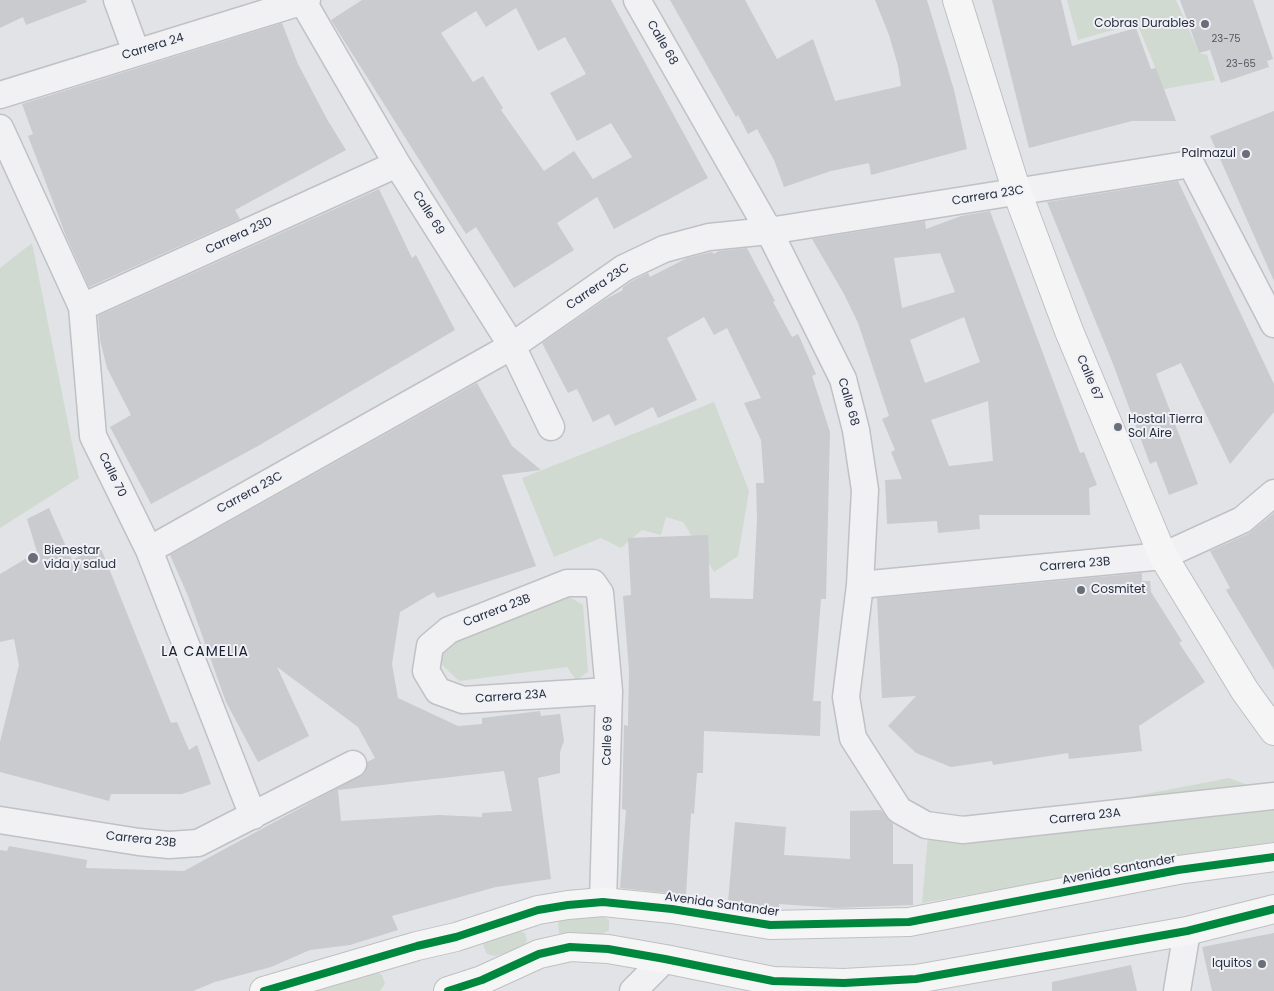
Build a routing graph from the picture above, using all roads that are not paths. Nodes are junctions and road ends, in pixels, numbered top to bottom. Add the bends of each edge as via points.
1 (118, 0) edge
2 (637, 0) edge
3 (957, 0) edge
4 (304, 1) edge
5 (136, 52) junction
6 (0, 95) edge
7 (0, 128) edge
8 (397, 164) junction
9 (1017, 192) junction
10 (769, 231) junction
11 (82, 308) junction
12 (1274, 324) edge
13 (512, 346) junction
14 (551, 427) dead end
15 (1274, 493) edge
16 (149, 550) junction
17 (1163, 556) junction
18 (593, 583) joint
19 (860, 585) junction
20 (426, 671) joint
21 (609, 691) junction
22 (1274, 731) edge
23 (353, 764) dead end
24 (1274, 796) edge
25 (899, 810) joint
26 (254, 816) junction
27 (0, 820) edge
28 (1274, 857) edge
29 (603, 902) junction
30 (1274, 909) edge
31 (1187, 931) junction
32 (665, 958) junction
33 (264, 991) edge
34 (448, 991) edge
35 (633, 991) edge
36 (1177, 991) edge

1 - 5 street
2 - 10 street, Calle 68
3 - 9 main road, Calle 67
4 - 5 street, Carrera 24
4 - 8 street, Calle 69
5 - 6 street, Carrera 24
7 - 11 street, Calle 70
8 - 11 street, Carrera 23D
8 - 13 street, Calle 69
9 - 10 street, Carrera 23C
9 - 12 street, Carrera 23C via 1191,164
9 - 17 main road, Calle 67 via 1069,331
10 - 13 street, Carrera 23C via 709,237 664,249 624,268
10 - 19 street, Calle 68 via 843,379 856,430 865,490
11 - 16 street, Calle 70 via 94,436
13 - 14 street, Calle 69
13 - 16 street, Carrera 23C
15 - 17 street, Carrera 23B via 1242,520
16 - 26 street, Calle 70
17 - 19 street, Carrera 23B
17 - 22 main road, Calle 67 via 1244,691
18 - 20 street, Carrera 23B via 566,583 449,630 430,646
18 - 21 street, Calle 69 via 600,594
19 - 25 street, Calle 68 via 846,697 853,738
20 - 21 street, Carrera 23A via 438,691 463,700
21 - 29 street, Calle 69
23 - 26 street, Carrera 23B
24 - 25 street, Carrera 23A via 963,830 926,825
26 - 27 street, Carrera 23B via 198,843 169,845
28 - 29 main road, Avenida Santander via 1178,870 909,922 770,926 672,909
29 - 33 main road, Avenida Santander via 538,910 456,937
30 - 31 main road
31 - 32 main road via 916,979 844,983 773,981
31 - 36 street
32 - 34 main road via 570,947 539,954 482,980
32 - 35 street

